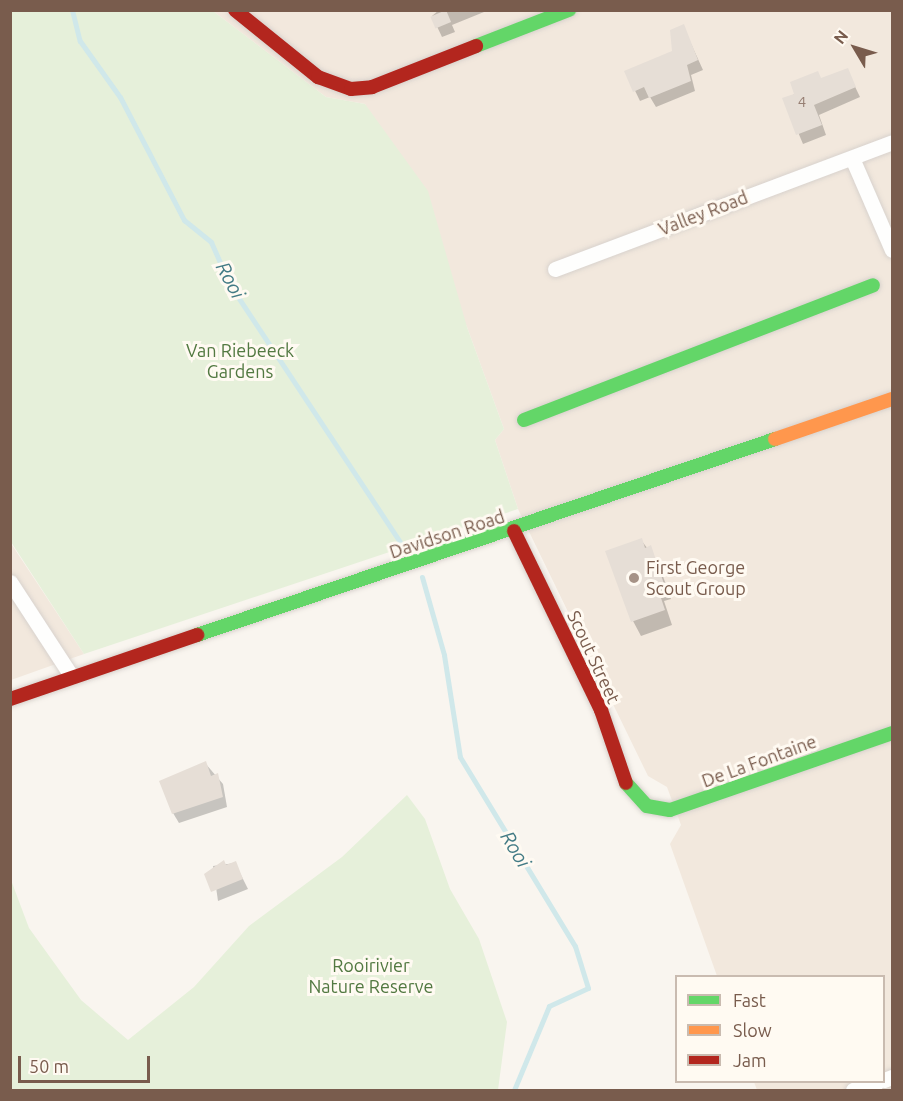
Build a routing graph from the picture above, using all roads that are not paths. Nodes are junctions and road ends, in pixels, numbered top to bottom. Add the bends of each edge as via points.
1 (235, 10) edge
2 (569, 10) edge
3 (892, 142) edge
4 (852, 158) junction
5 (892, 250) edge
6 (555, 269) dead end
7 (873, 285) dead end
8 (892, 399) edge
9 (524, 420) dead end
10 (514, 531) junction
11 (10, 582) edge
12 (72, 677) junction
13 (10, 699) edge
14 (892, 732) edge
15 (638, 799) joint
16 (874, 1083) edge
17 (853, 1090) edge

1 - 2 main road via 304,67 340,88 372,87
3 - 4 street, Valley Road
4 - 5 street
4 - 6 street, Valley Road
7 - 9 main road
8 - 10 main road, Davidson Road
10 - 12 main road, Davidson Road
10 - 15 main road, Scout Street
11 - 12 street
12 - 13 main road, Davidson Road
14 - 15 main road, De La Fontaine via 670,810
16 - 17 street

